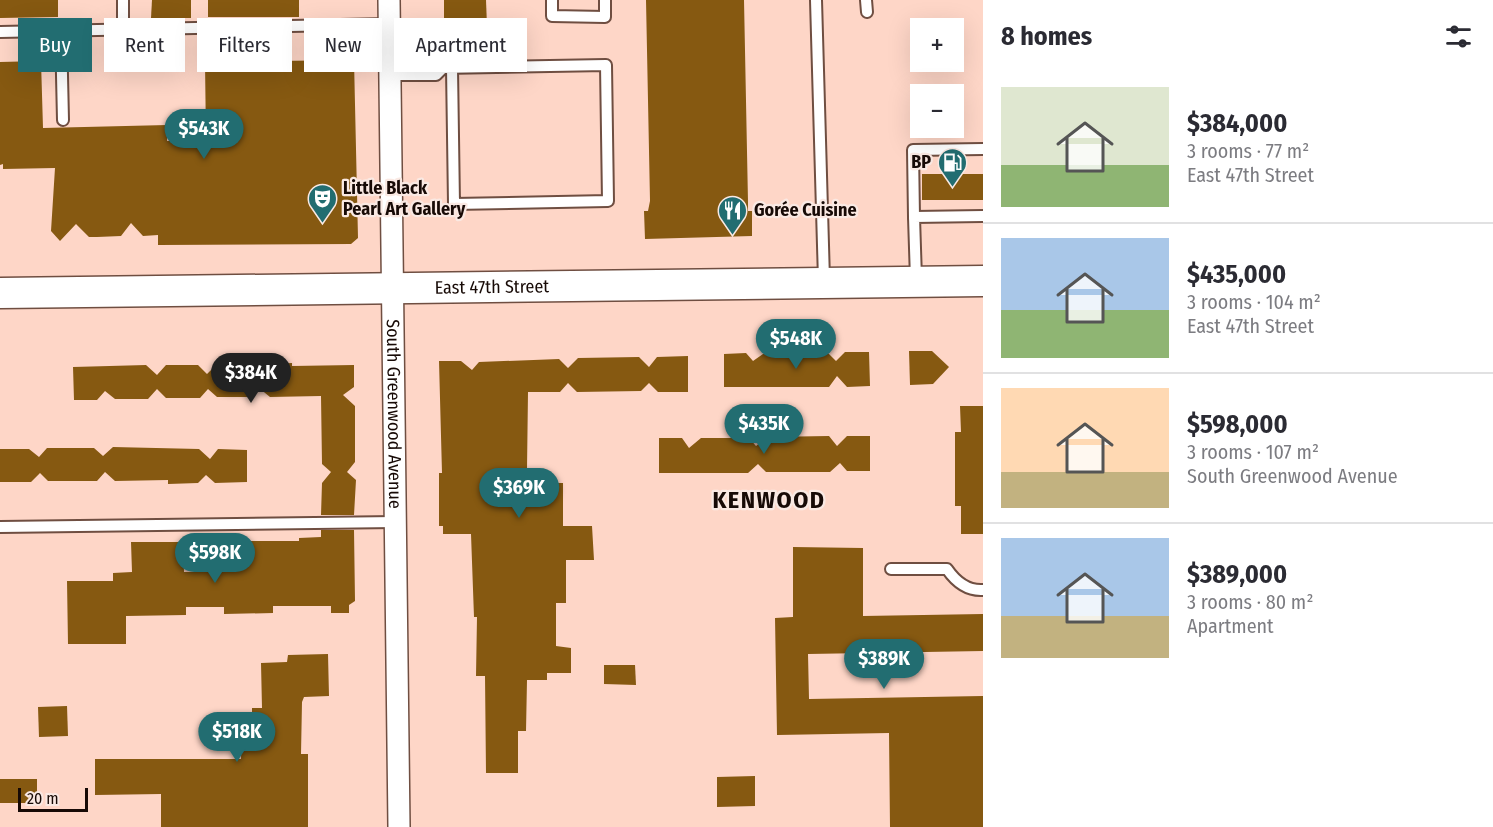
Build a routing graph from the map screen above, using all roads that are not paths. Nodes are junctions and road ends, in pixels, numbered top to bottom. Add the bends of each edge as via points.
1 (123, 0) edge
2 (389, 0) edge
3 (552, 0) edge
4 (605, 0) edge
5 (816, 0) edge
6 (866, 0) edge
7 (867, 12) dead end
8 (123, 18) edge
9 (389, 24) junction
10 (185, 28) edge
11 (0, 32) edge
12 (18, 32) edge
13 (394, 67) edge
14 (390, 68) junction
15 (448, 68) joint
16 (62, 72) edge
17 (63, 120) dead end
18 (983, 149) edge
19 (983, 216) edge
20 (914, 217) junction
21 (983, 281) edge
22 (916, 282) junction
23 (824, 283) junction
24 (394, 288) junction
25 (0, 293) edge
26 (396, 522) junction
27 (0, 527) edge
28 (891, 570) dead end
29 (983, 590) edge
30 (399, 827) edge

1 - 8 lane
2 - 9 street, South Greenwood Avenue
3 - 4 lane via 552,16 605,17
5 - 23 lane
6 - 7 lane
9 - 10 lane
9 - 14 street, South Greenwood Avenue
11 - 12 lane
13 - 14 lane
14 - 24 street, South Greenwood Avenue
15 - 15 lane via 606,65 608,201 454,204
16 - 17 lane
18 - 20 lane via 913,150
19 - 20 lane
20 - 22 lane
21 - 22 main road, East 47th Street
22 - 23 main road, East 47th Street
23 - 24 main road, East 47th Street
24 - 25 main road, East 47th Street
24 - 26 street, South Greenwood Avenue
26 - 27 lane
26 - 30 street, South Greenwood Avenue
28 - 29 lane via 947,569 955,580 973,590

